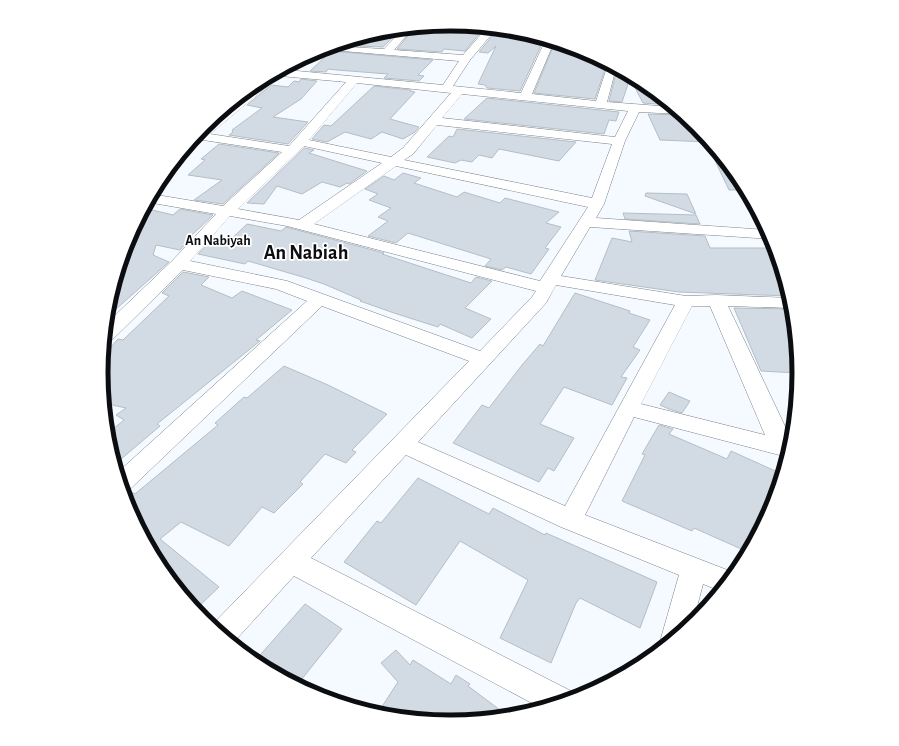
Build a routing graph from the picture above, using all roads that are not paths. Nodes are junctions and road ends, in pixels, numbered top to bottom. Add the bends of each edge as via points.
1 (487, 33) edge
2 (404, 34) edge
3 (547, 46) edge
4 (340, 49) edge
5 (387, 52) junction
6 (466, 58) junction
7 (610, 71) edge
8 (287, 72) edge
9 (354, 80) junction
10 (446, 89) junction
11 (459, 91) junction
12 (525, 97) junction
13 (600, 105) junction
14 (635, 108) junction
15 (667, 110) edge
16 (434, 121) junction
17 (203, 136) edge
18 (619, 141) junction
19 (296, 146) junction
20 (394, 160) junction
21 (155, 199) edge
22 (597, 204) junction
23 (227, 211) junction
24 (587, 222) junction
25 (302, 225) junction
26 (762, 234) edge
27 (179, 264) junction
28 (548, 283) junction
29 (319, 299) junction
30 (716, 300) junction
31 (686, 301) junction
32 (784, 303) edge
33 (110, 331) edge
34 (483, 359) junction
35 (628, 408) junction
36 (402, 444) junction
37 (784, 444) edge
38 (783, 447) edge
39 (125, 480) edge
40 (570, 520) junction
41 (291, 561) junction
42 (694, 569) junction
43 (722, 580) edge
44 (678, 627) edge
45 (225, 631) edge
46 (553, 699) edge

1 - 6 street
2 - 5 street
3 - 12 street
4 - 5 street
5 - 6 street
6 - 10 street
7 - 13 street
8 - 9 street
9 - 10 street
9 - 19 street
10 - 11 street
11 - 12 street
11 - 16 street
12 - 13 street
13 - 14 street
14 - 15 street
14 - 18 street
16 - 18 street
16 - 20 street via 408,151
17 - 19 street
18 - 22 street
19 - 20 street
19 - 23 street
20 - 22 street
20 - 25 street
21 - 23 street
22 - 24 street
23 - 25 street
23 - 27 street
24 - 26 street
24 - 28 street
25 - 28 street
27 - 29 street via 281,285
27 - 33 street
28 - 31 street
28 - 34 street via 540,300
29 - 34 street
29 - 39 street
30 - 31 street
30 - 32 street
30 - 37 street
31 - 35 street
34 - 36 street
35 - 38 street
35 - 40 street
36 - 40 street
36 - 41 street
40 - 42 street
41 - 45 street
41 - 46 street
42 - 43 street
42 - 44 street

